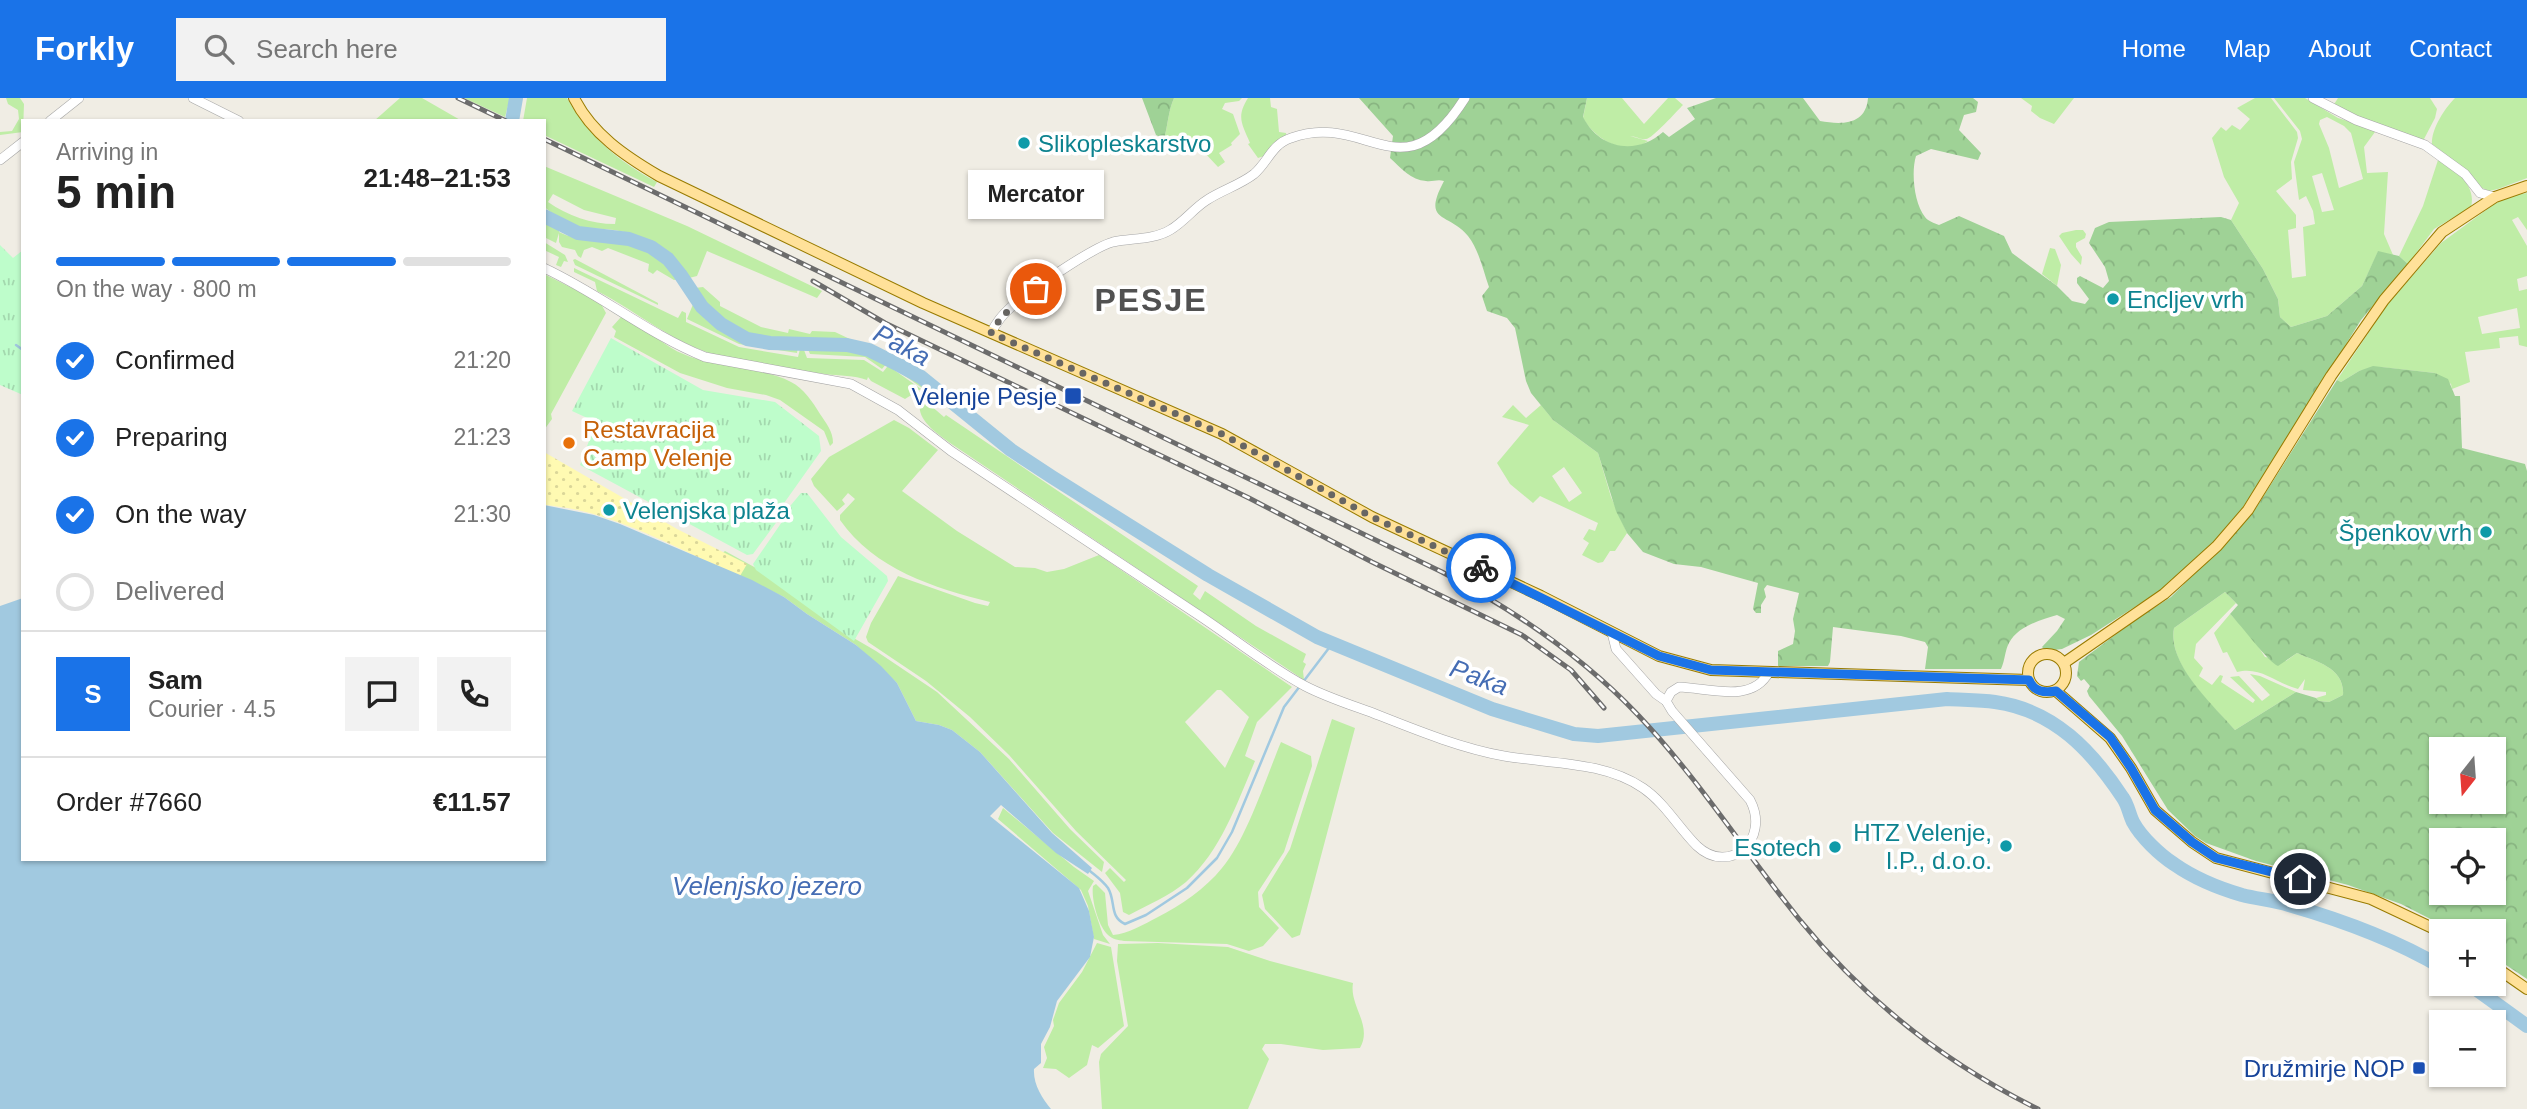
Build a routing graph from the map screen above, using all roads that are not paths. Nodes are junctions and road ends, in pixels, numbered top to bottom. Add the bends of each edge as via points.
1 (79, 98) edge
2 (193, 98) edge
3 (574, 98) edge
4 (1465, 98) edge
5 (2313, 98) edge
6 (53, 119) edge
7 (235, 119) edge
8 (21, 144) edge
9 (0, 160) edge
10 (2527, 186) edge
11 (2495, 197) junction
12 (546, 269) edge
13 (991, 333) junction
14 (1612, 633) junction
15 (2064, 663) junction
16 (1769, 672) junction
17 (2029, 680) junction
18 (2056, 691) junction
19 (1666, 701) junction
20 (2429, 926) edge
21 (2506, 974) edge
22 (2527, 989) edge

1 - 6 street
2 - 7 street
3 - 13 main road via 602,136 659,176
4 - 13 street via 1435,135 1410,148 1331,134 1286,140 1254,174 1205,201 1171,229 1103,246 1067,268 1011,306
5 - 11 street via 2356,120 2425,145 2465,174 2480,193
8 - 9 street
10 - 11 main road
11 - 15 main road via 2442,232 2384,300 2248,510 2217,546 2164,594
12 - 19 street via 693,353 851,384 898,410 951,452 1305,686 1474,748 1614,774 1656,798 1702,850 1725,857 1742,850 1755,835 1756,810
13 - 14 main road via 1222,434 1372,517
14 - 16 main road via 1686,665
14 - 19 street via 1616,649
15 - 17 main road via 2053,654 2039,655 2029,666
15 - 18 main road via 2064,684
16 - 17 main road
16 - 19 street via 1764,681 1745,691 1679,687
17 - 18 main road via 2040,691
18 - 20 main road via 2110,737 2155,810 2216,858 2371,899
21 - 22 main road

